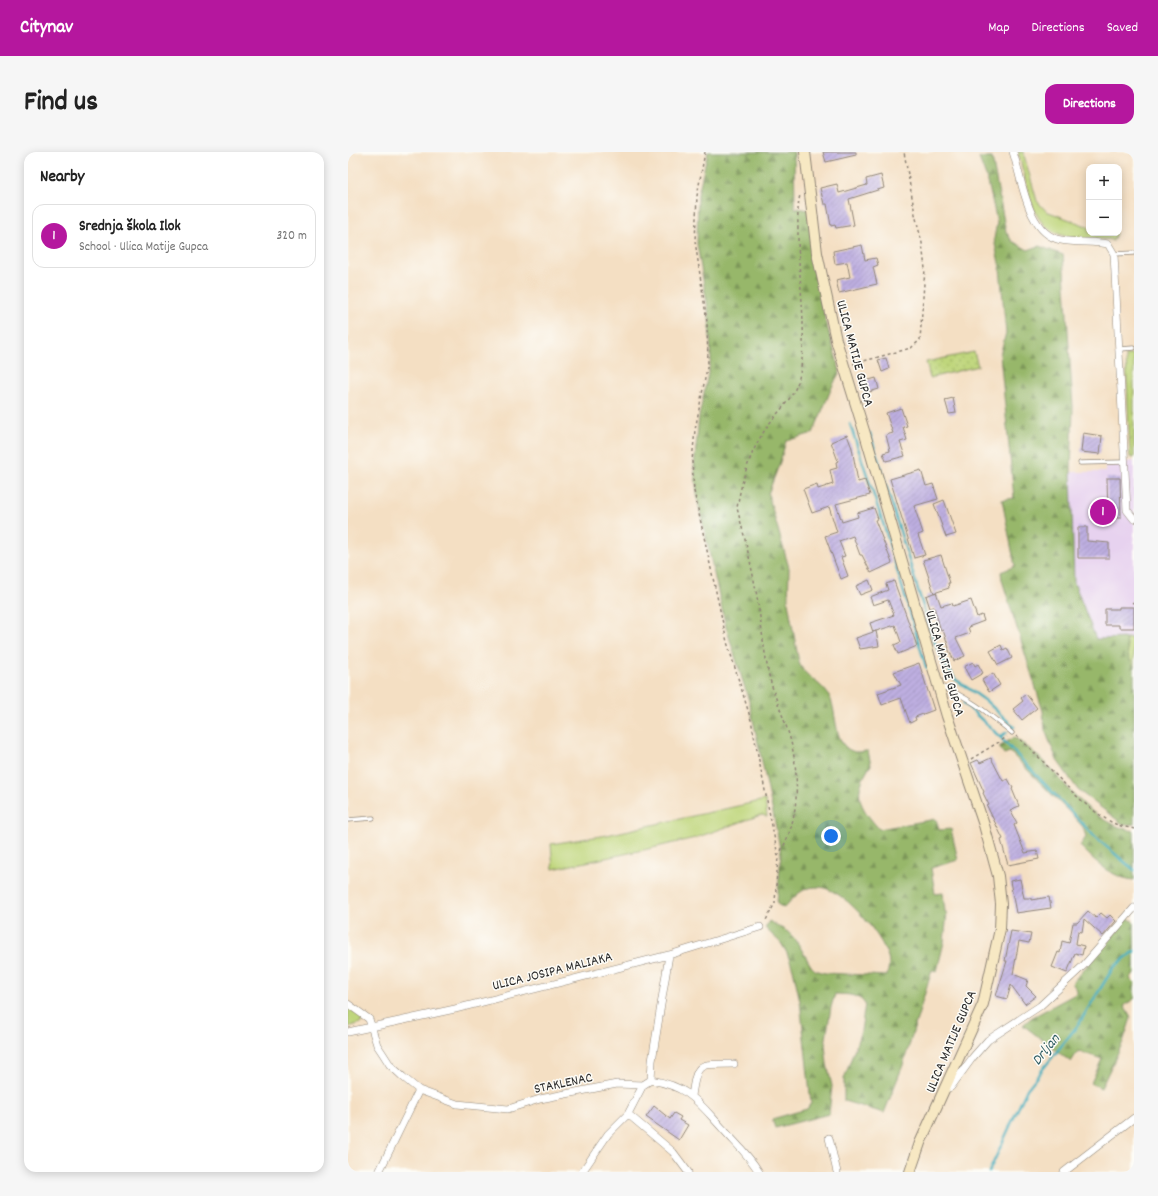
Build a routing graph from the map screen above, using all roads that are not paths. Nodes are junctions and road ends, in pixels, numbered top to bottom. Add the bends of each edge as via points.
1 (805, 152) edge
2 (1013, 152) edge
3 (1134, 253) edge
4 (1114, 254) junction
5 (1134, 348) edge
6 (1120, 349) junction
7 (1124, 462) junction
8 (1080, 464) dead end
9 (1134, 519) edge
10 (939, 685) junction
11 (1012, 733) road end
12 (373, 818) dead end
13 (348, 820) edge
14 (1134, 908) edge
15 (760, 928) road end
16 (669, 955) junction
17 (348, 1004) edge
18 (372, 1026) junction
19 (348, 1032) edge
20 (734, 1064) dead end
21 (651, 1080) junction
22 (643, 1085) junction
23 (946, 1089) junction
24 (419, 1090) junction
25 (692, 1096) junction
26 (628, 1114) junction
27 (1134, 1118) edge
28 (829, 1138) dead end
29 (379, 1172) edge
30 (582, 1172) edge
31 (688, 1172) edge
32 (759, 1172) edge
33 (837, 1172) edge
34 (910, 1172) edge
35 (1064, 1172) edge

1 - 10 street, ULICA MATIJE GUPCA via 817,253 830,319
2 - 4 street via 1031,215 1040,228 1060,240 1108,244
3 - 4 lane
4 - 6 street
5 - 6 lane
6 - 7 street
7 - 8 lane
7 - 9 street via 1127,510
10 - 11 lane via 978,705
10 - 23 street, ULICA MATIJE GUPCA via 984,825 998,876 1001,904 1000,930 983,1004
12 - 13 lane
14 - 23 street via 1084,965 1040,1006 988,1040 951,1087
15 - 16 street, ULICA JOSIPA MALIAKA
16 - 18 street, ULICA JOSIPA MALIAKA via 455,1009
16 - 21 street
17 - 18 street via 363,1014
18 - 19 street, ULICA JOSIPA MALIAKA
18 - 24 street, STAKLENAC via 377,1045 390,1065
20 - 25 street via 703,1065 695,1075
21 - 22 street
21 - 25 street
22 - 24 street, STAKLENAC via 617,1084 540,1099 508,1109 457,1104
22 - 26 street
23 - 34 street, ULICA MATIJE GUPCA via 920,1143
24 - 29 street
25 - 32 street via 750,1156
26 - 30 street via 608,1134
26 - 31 street via 673,1152
27 - 35 street
28 - 33 street

